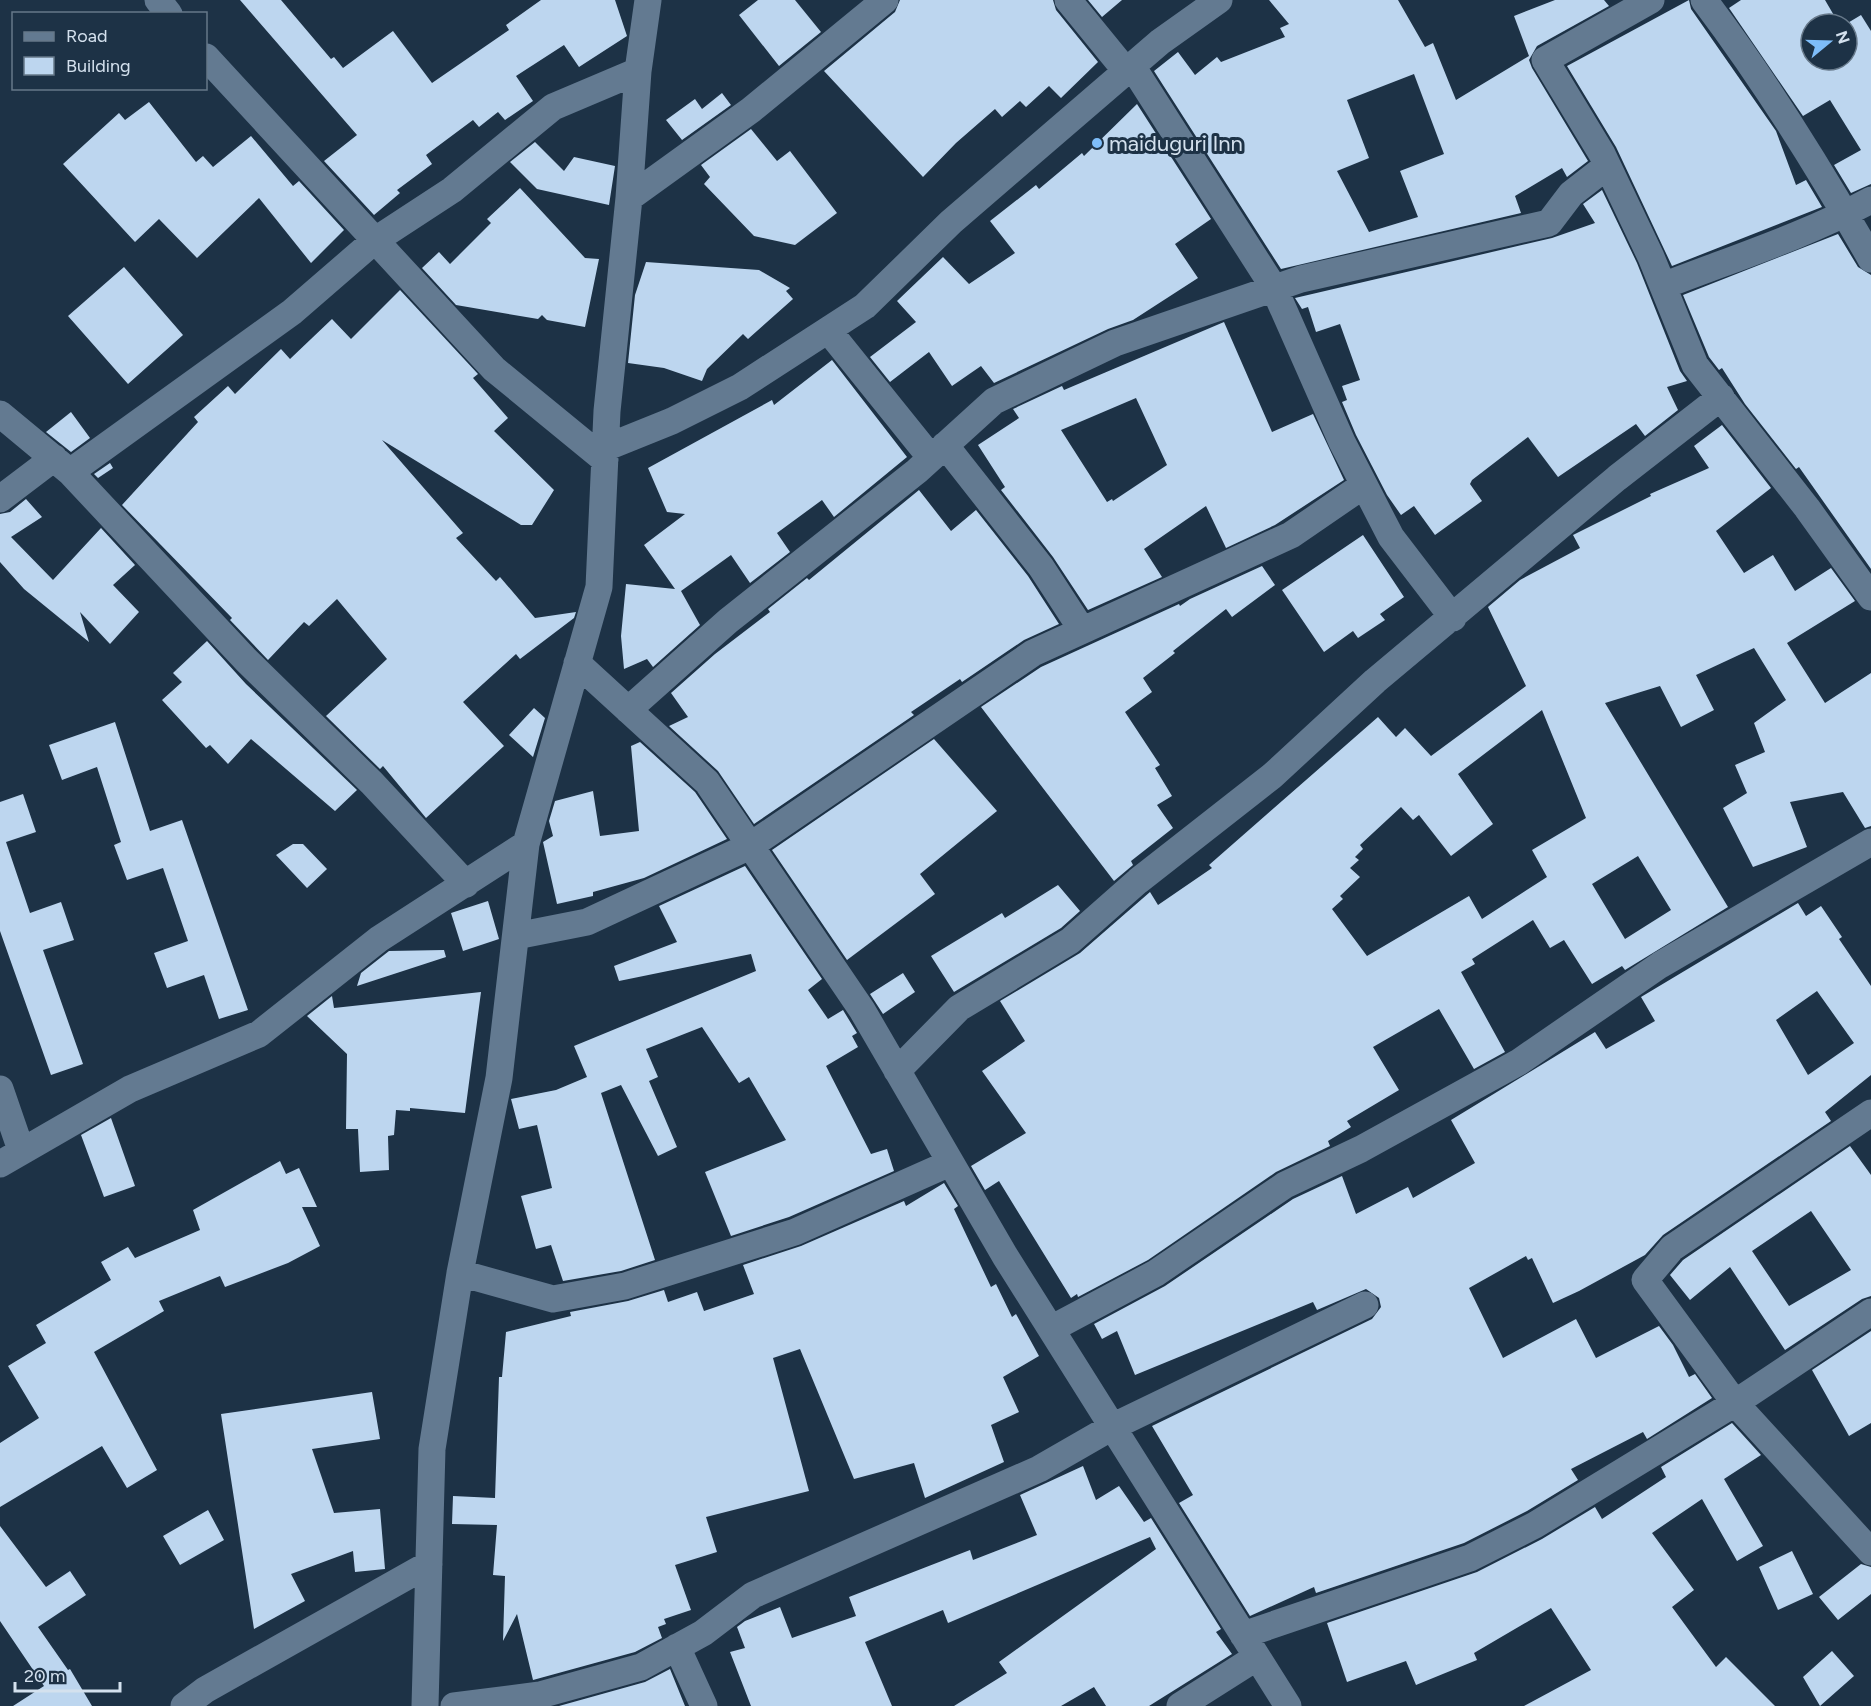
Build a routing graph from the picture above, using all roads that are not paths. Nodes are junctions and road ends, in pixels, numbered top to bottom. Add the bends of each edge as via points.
1 (158, 0) edge
2 (648, 0) edge
3 (885, 0) edge
4 (1068, 0) edge
5 (1219, 0) edge
6 (1652, 0) edge
7 (1704, 0) edge
8 (167, 12) edge
9 (207, 58) edge
10 (1129, 68) junction
11 (638, 71) junction
12 (1607, 166) junction
13 (629, 198) junction
14 (1871, 200) edge
15 (1846, 214) junction
16 (374, 242) junction
17 (1871, 259) edge
18 (1663, 286) junction
19 (1274, 288) junction
20 (828, 330) junction
21 (1721, 398) junction
22 (0, 414) edge
23 (938, 452) junction
24 (605, 454) junction
25 (62, 465) junction
26 (1364, 485) junction
27 (0, 499) edge
28 (1871, 597) edge
29 (1453, 618) junction
30 (1082, 630) junction
31 (577, 663) junction
32 (628, 710) junction
33 (1871, 842) edge
34 (526, 844) junction
35 (750, 846) junction
36 (466, 884) junction
37 (516, 936) junction
38 (897, 1071) junction
39 (0, 1089) edge
40 (1871, 1113) edge
41 (11, 1157) edge
42 (951, 1163) junction
43 (460, 1273) junction
44 (1365, 1305) dead end
45 (1871, 1312) edge
46 (1051, 1329) junction
47 (1735, 1403) junction
48 (1112, 1426) junction
49 (1871, 1552) edge
50 (429, 1564) junction
51 (1250, 1646) junction
52 (678, 1647) junction
53 (184, 1706) edge
54 (425, 1706) edge
55 (454, 1706) edge
56 (704, 1706) edge
57 (1180, 1706) edge
58 (1288, 1706) edge

1 - 8 street
2 - 11 street
3 - 13 street via 752,110
4 - 10 street
5 - 10 street
6 - 12 street via 1545,60
7 - 15 street via 1742,51
9 - 16 street
10 - 19 street
10 - 20 street via 951,222 865,306
11 - 13 street
11 - 16 street via 553,107 452,190
12 - 18 street
12 - 19 street via 1570,194 1549,224
13 - 24 street
14 - 15 street
15 - 17 street
15 - 18 street
16 - 24 street via 494,369
16 - 25 street via 292,312
18 - 21 street via 1695,365
19 - 23 street via 1115,343 994,401
19 - 26 street
20 - 23 street
20 - 24 street via 740,387
21 - 28 street
21 - 29 street via 1617,478
22 - 25 street
23 - 30 street via 1041,567
23 - 32 street via 728,621
24 - 31 street via 599,587
25 - 27 street
25 - 36 street
26 - 29 street via 1391,537
26 - 30 street via 1291,535
29 - 38 street via 1375,681 1272,776 1138,881 1070,941 959,1008
30 - 35 street via 1033,653
31 - 32 street
31 - 34 street
32 - 35 street via 707,782
33 - 46 street via 1660,965 1519,1062 1361,1149 1285,1185 1156,1273
34 - 36 street
34 - 37 street
35 - 37 street via 587,922
35 - 38 street via 862,1010
36 - 41 street via 379,939 259,1034 130,1089
37 - 43 street via 499,1078
38 - 42 street
39 - 41 street
40 - 47 street via 1672,1248 1645,1280
42 - 43 street via 795,1232 625,1286 553,1299
42 - 46 street
43 - 50 street via 432,1449
44 - 48 street
45 - 47 street
46 - 48 street
47 - 49 street
47 - 51 street via 1535,1525 1470,1558
48 - 51 street
48 - 52 street via 1039,1469 753,1595 703,1634
50 - 53 street via 205,1690
50 - 54 street
51 - 57 street
51 - 58 street
52 - 55 street via 641,1667 540,1695
52 - 56 street

